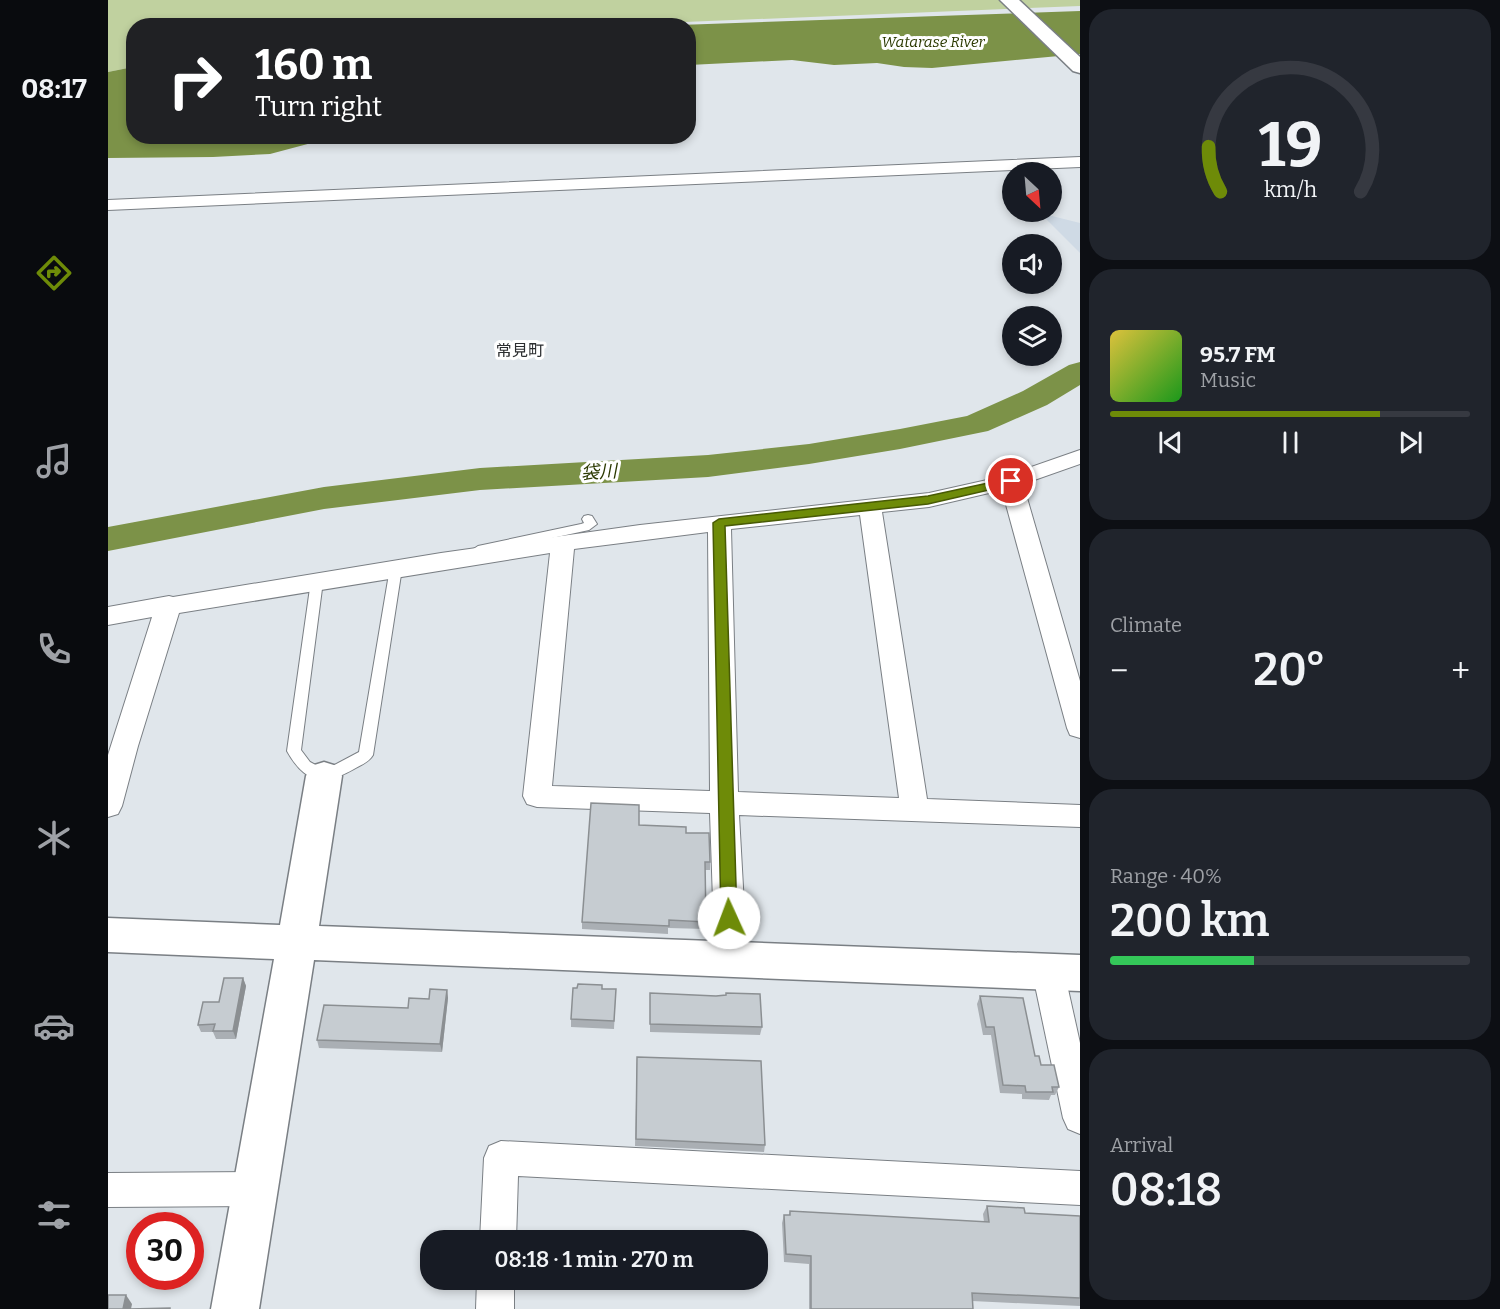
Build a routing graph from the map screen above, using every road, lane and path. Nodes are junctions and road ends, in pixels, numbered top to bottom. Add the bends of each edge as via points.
1 (1009, 0) edge
2 (1080, 67) edge
3 (1080, 162) edge
4 (108, 205) edge
5 (1080, 457) edge
6 (1011, 481) junction
7 (870, 508) junction
8 (588, 519) dead end
9 (719, 523) junction
10 (563, 544) junction
11 (441, 561) junction
12 (396, 568) junction
13 (317, 581) junction
14 (169, 604) junction
15 (108, 616) edge
16 (1080, 728) edge
17 (116, 747) edge
18 (324, 776) junction
19 (724, 803) junction
20 (108, 807) edge
21 (915, 810) junction
22 (1080, 816) edge
23 (108, 935) edge
24 (296, 943) junction
25 (730, 959) junction
26 (1064, 972) edge
27 (1080, 1118) edge
28 (1080, 1188) edge
29 (257, 1189) junction
30 (108, 1190) edge
31 (498, 1230) edge
32 (496, 1290) edge
33 (235, 1309) edge
34 (495, 1309) edge

1 - 2 street
3 - 4 street
5 - 6 street
6 - 7 street via 951,496
6 - 16 street
7 - 9 street
7 - 21 street
8 - 11 lane via 591,524 585,527
9 - 10 street
9 - 19 street
10 - 11 street
10 - 19 street via 537,796
11 - 12 street
12 - 13 street
12 - 18 lane via 366,755
13 - 14 street
13 - 18 lane via 294,751 304,766
14 - 15 street
14 - 17 street
17 - 20 street
18 - 24 street
19 - 21 street
19 - 25 street
21 - 22 street
23 - 24 street
24 - 25 street
24 - 29 street
25 - 26 street
26 - 27 street
28 - 31 street via 501,1158
29 - 30 street
29 - 33 street
32 - 34 street

